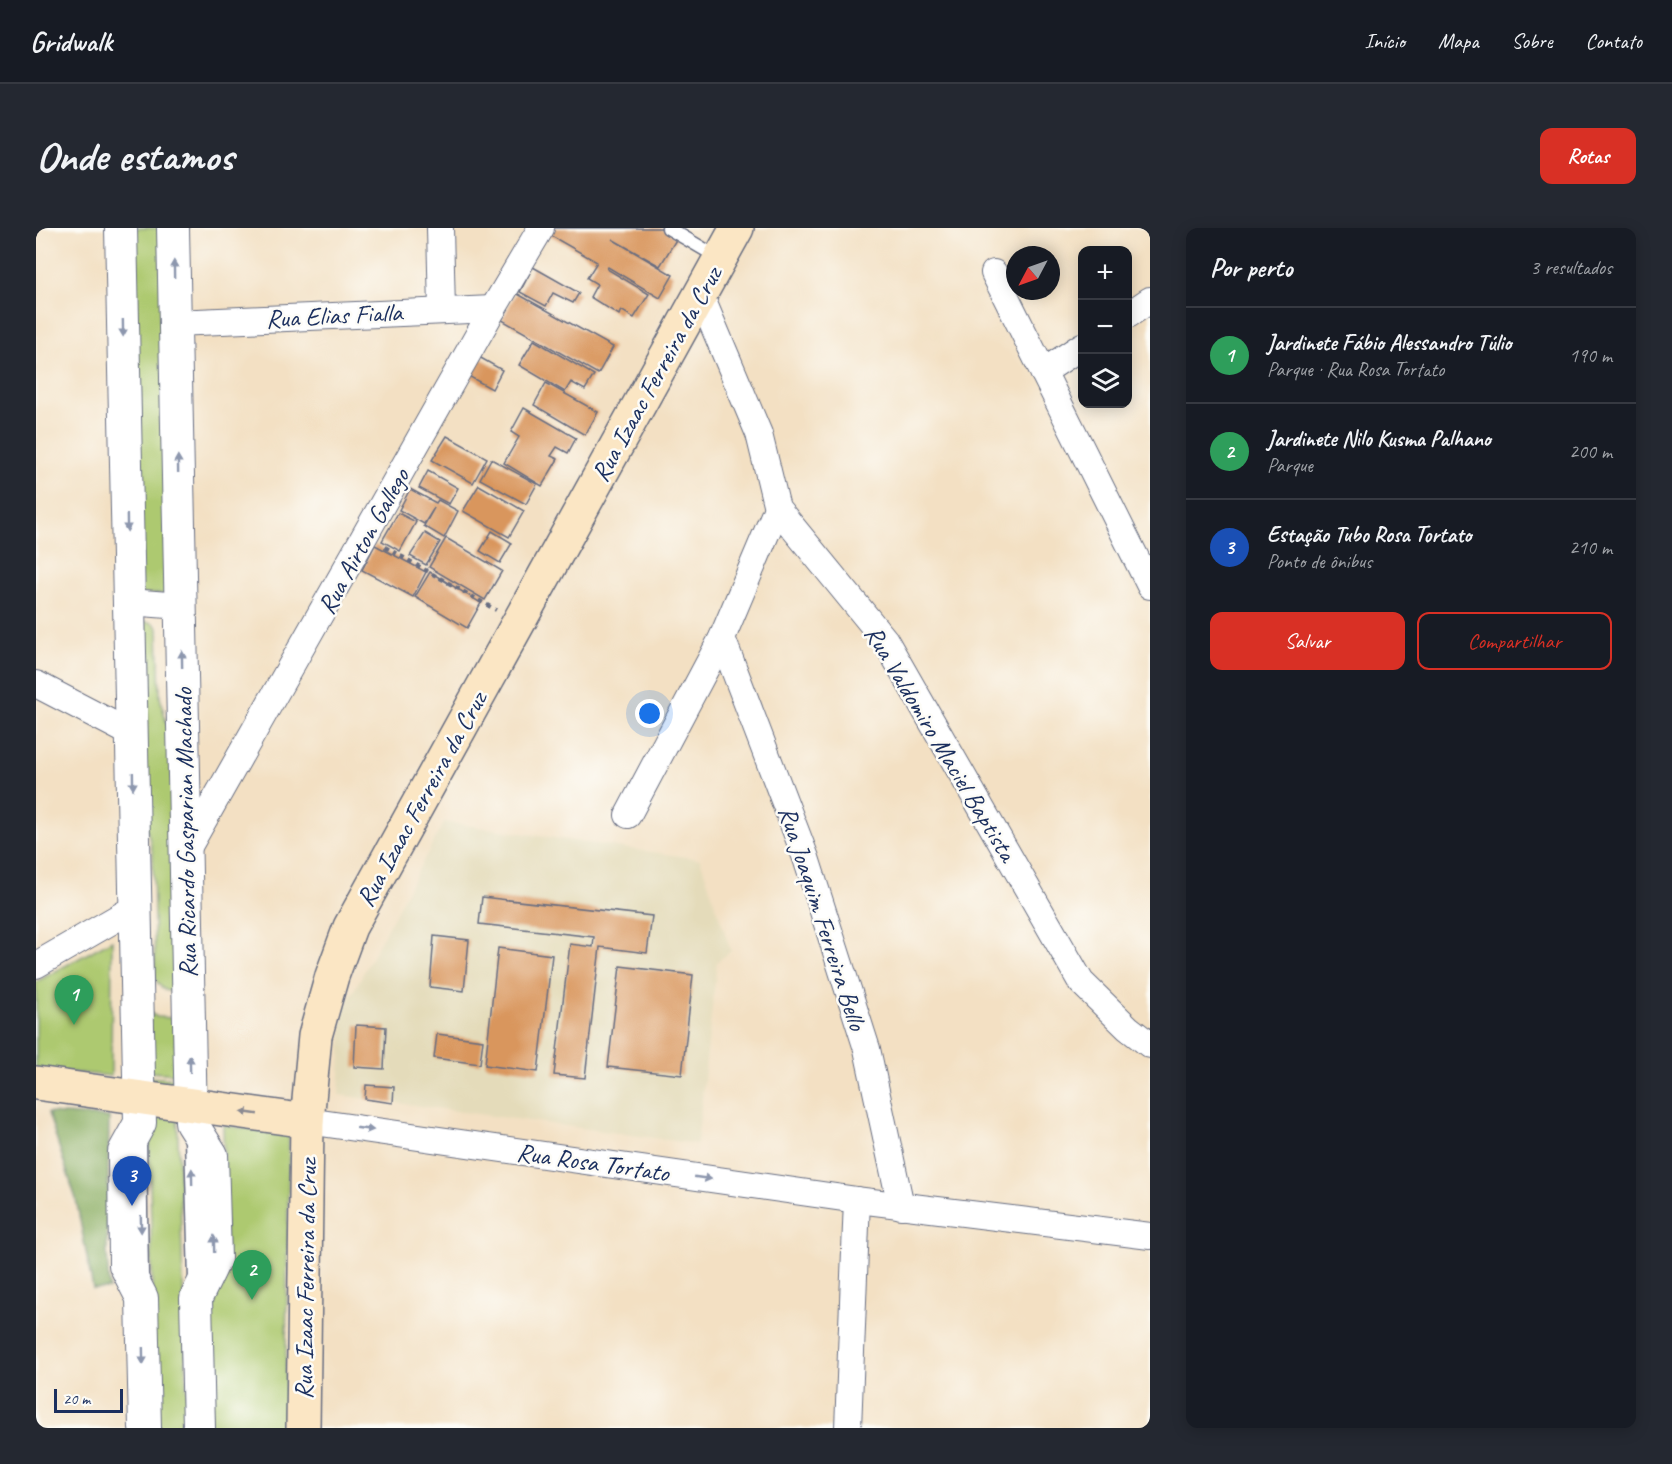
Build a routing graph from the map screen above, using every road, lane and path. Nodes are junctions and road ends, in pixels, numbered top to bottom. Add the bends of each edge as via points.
1 (121, 228) edge
2 (173, 228) edge
3 (440, 228) edge
4 (541, 228) edge
5 (669, 228) edge
6 (737, 228) edge
7 (720, 258) junction
8 (994, 273) dead end
9 (700, 294) junction
10 (1150, 300) edge
11 (493, 309) junction
12 (442, 310) junction
13 (1132, 312) edge
14 (175, 323) junction
15 (1078, 349) edge
16 (1043, 372) junction
17 (777, 508) junction
18 (366, 536) junction
19 (1150, 586) edge
20 (129, 602) junction
21 (181, 606) junction
22 (519, 622) junction
23 (722, 638) junction
24 (36, 684) edge
25 (132, 734) junction
26 (628, 815) dead end
27 (185, 853) junction
28 (136, 907) junction
29 (36, 965) edge
30 (138, 1003) junction
31 (189, 1010) junction
32 (1150, 1045) edge
33 (36, 1083) edge
34 (140, 1110) junction
35 (191, 1113) junction
36 (307, 1121) junction
37 (857, 1200) junction
38 (901, 1206) junction
39 (1150, 1236) edge
40 (145, 1428) edge
41 (199, 1428) edge
42 (303, 1428) edge
43 (848, 1428) edge

1 -> 20 street, Rua Ricardo Gasparian Machado
14 -> 2 street, Rua Ricardo Gasparian Machado
3 - 12 street
4 - 11 street, Rua Airton Gallego
5 - 7 lane
6 - 7 main road, Rua Izaac Ferreira da Cruz
7 - 9 main road, Rua Izaac Ferreira da Cruz
8 - 16 street
9 - 17 street, Rua Valdomiro Maciel Baptista via 759,434
9 - 22 main road, Rua Izaac Ferreira da Cruz
10 - 13 street
11 - 12 street, Rua Elias Fialla
11 - 18 street, Rua Airton Gallego
12 - 14 street, Rua Elias Fialla
21 -> 14 street, Rua Ricardo Gasparian Machado
15 - 16 street
16 - 19 street
17 - 23 street
17 - 32 street, Rua Valdomiro Maciel Baptista via 885,640 1081,982
18 - 22 path
18 - 27 street, Rua Airton Gallego
20 - 21 street
20 - 25 street, Rua Ricardo Gasparian Machado
27 -> 21 street, Rua Ricardo Gasparian Machado
22 - 36 main road, Rua Izaac Ferreira da Cruz via 350,927 315,1036
23 - 26 street
23 - 38 street, Rua Joaquim Ferreira Bello via 806,858 867,1049
24 - 25 street
25 -> 28 street, Rua Ricardo Gasparian Machado
27 - 31 street, Rua Ricardo Gasparian Machado
28 - 29 street
28 - 30 street, Rua Ricardo Gasparian Machado
30 - 31 street
30 - 34 street, Rua Ricardo Gasparian Machado
35 -> 31 street, Rua Ricardo Gasparian Machado
33 - 34 main road, Rua Rosa Tortato
34 - 35 main road, Rua Rosa Tortato
34 -> 40 street via 124,1152 125,1265 142,1298
36 -> 35 main road, Rua Rosa Tortato
41 -> 35 street via 195,1299 215,1259 213,1166 212,1155
36 -> 37 street, Rua Rosa Tortato
36 - 42 main road, Rua Izaac Ferreira da Cruz
37 - 38 street, Rua Rosa Tortato
37 - 43 street
38 - 39 street, Rua Rosa Tortato

